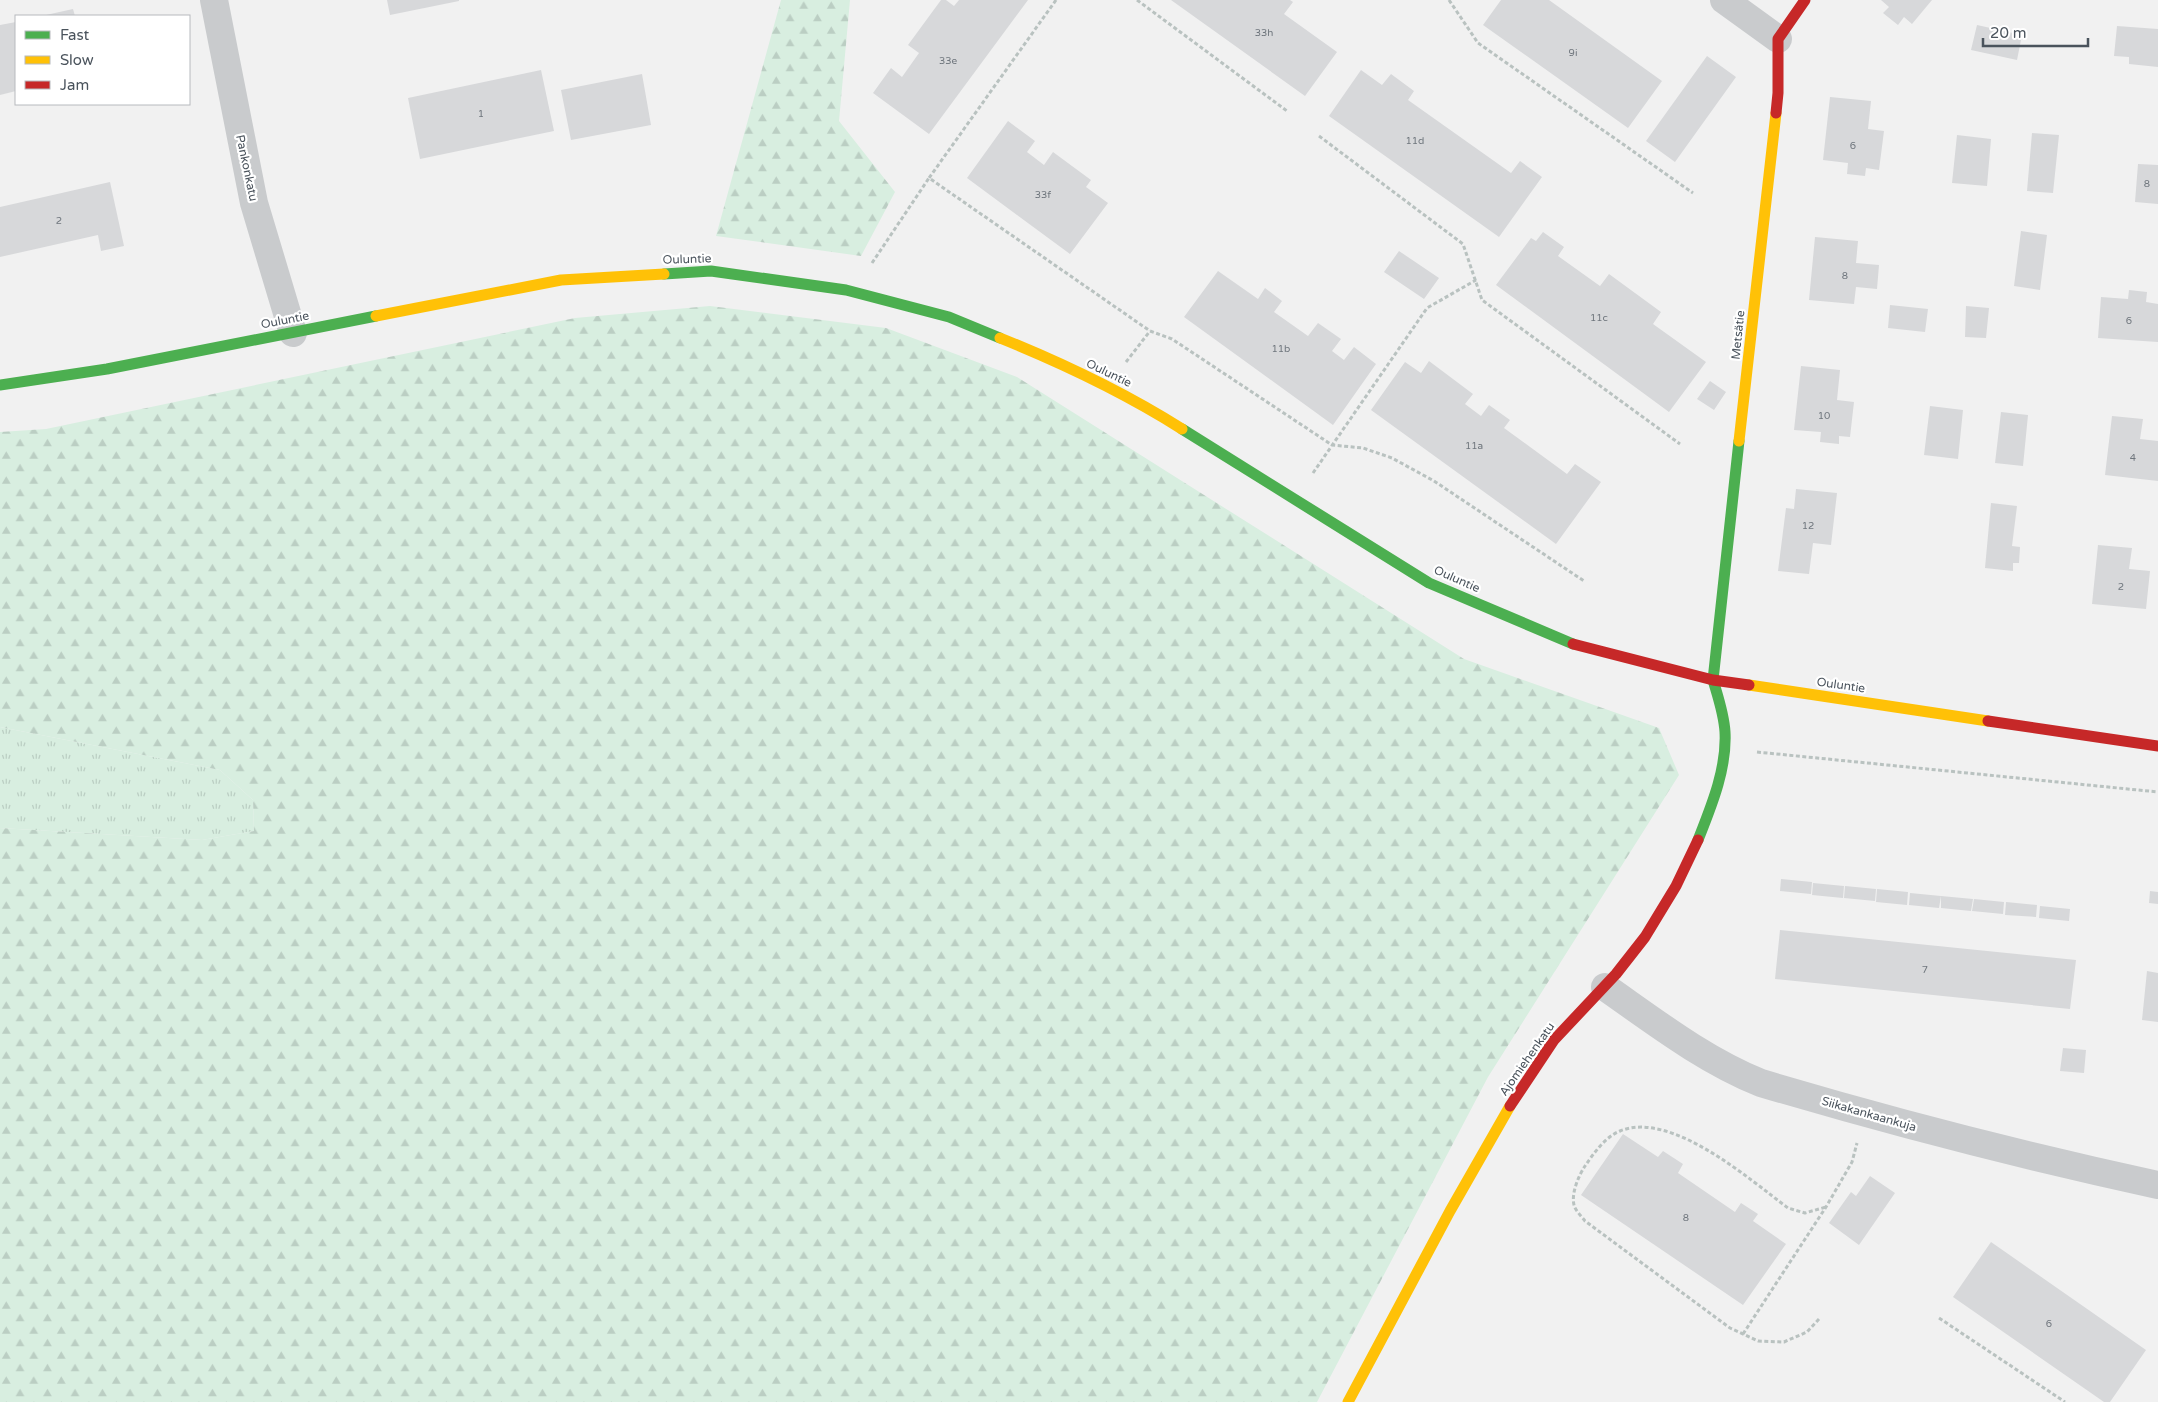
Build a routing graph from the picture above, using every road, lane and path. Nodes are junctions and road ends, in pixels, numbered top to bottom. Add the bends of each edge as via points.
1 (214, 0) edge
2 (1056, 0) edge
3 (1137, 0) edge
4 (1449, 0) edge
5 (1724, 0) edge
6 (1805, 0) edge
7 (1778, 39) junction
8 (1287, 111) dead end
9 (1319, 136) dead end
10 (929, 178) junction
11 (1693, 194) dead end
12 (1476, 280) junction
13 (853, 292) junction
14 (1150, 331) junction
15 (292, 333) junction
16 (0, 385) edge
17 (1106, 388) junction
18 (1680, 444) dead end
19 (1332, 445) junction
20 (1295, 499) junction
21 (1584, 581) dead end
22 (1713, 680) junction
23 (2158, 746) edge
24 (1726, 749) junction
25 (2158, 792) edge
26 (1605, 987) junction
27 (1865, 1114) junction
28 (2158, 1185) edge
29 (1826, 1207) junction
30 (1939, 1318) dead end
31 (1819, 1320) dead end
32 (1744, 1334) junction
33 (1348, 1402) edge
34 (2065, 1402) edge

1 - 15 street, Pankonkatu via 254,203
2 - 10 path
3 - 8 path
4 - 11 path via 1478,43
5 - 7 street
6 - 7 street
7 - 22 street, Metsätie via 1778,94
9 - 12 path via 1463,244
10 - 13 path
10 - 14 path
12 - 18 path via 1482,300
12 - 19 path via 1427,308
13 - 15 street, Ouluntie via 712,271 561,280
13 - 17 street, Ouluntie via 949,318 1037,353
14 - 17 path
14 - 19 path via 1172,339
15 - 16 street, Ouluntie via 107,369
17 - 20 street, Ouluntie via 1153,411
19 - 20 path
19 - 21 path via 1363,448 1401,462
20 - 22 street, Ouluntie via 1430,583 1457,595 1566,642
22 - 23 street, Ouluntie
22 - 24 street, Ajomiehenkatu via 1723,708
24 - 25 path
24 - 26 street, Ajomiehenkatu via 1719,781 1687,867 1645,936
26 - 27 street, Siikakankaankuja via 1702,1054 1734,1072
26 - 33 street, Ajomiehenkatu via 1559,1035 1516,1097
27 - 28 street, Siikakankaankuja
27 - 29 path via 1852,1162
29 - 32 path
29 - 32 path via 1805,1212 1788,1208 1696,1144 1664,1130 1636,1126 1618,1131 1599,1147 1583,1169 1574,1189 1574,1205 1585,1221 1730,1328
30 - 34 path
31 - 32 path via 1807,1332 1784,1342 1758,1341

